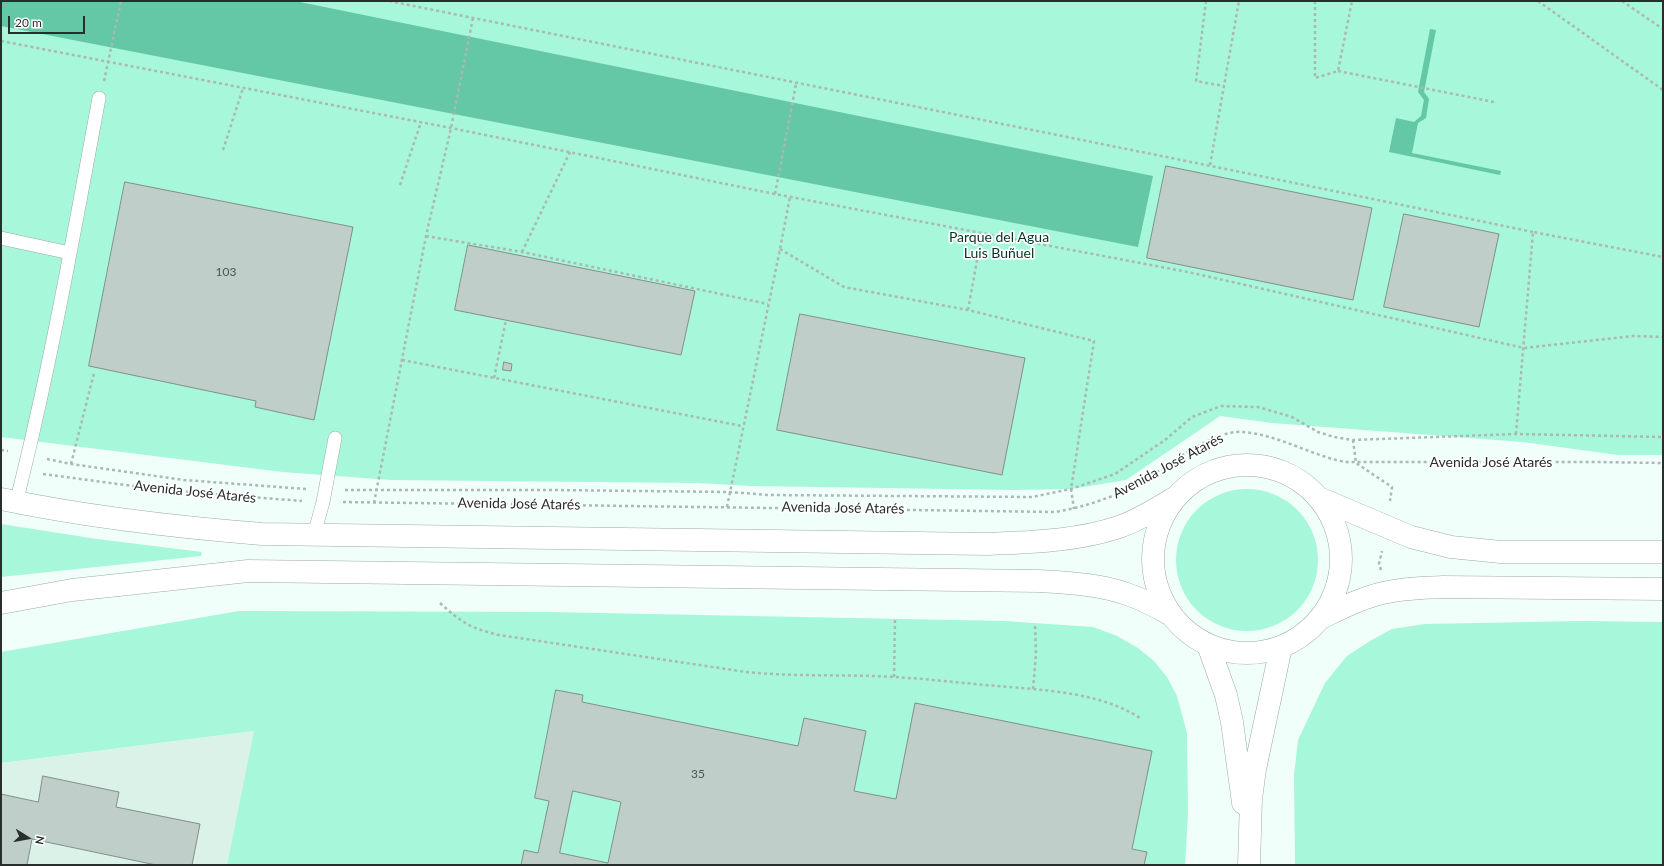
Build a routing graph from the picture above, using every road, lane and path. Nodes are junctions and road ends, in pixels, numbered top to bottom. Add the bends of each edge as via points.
1 (121, 1) edge
2 (389, 1) edge
3 (1206, 1) edge
4 (1239, 1) edge
5 (1315, 1) edge
6 (1352, 1) edge
7 (1538, 1) edge
8 (1622, 1) edge
9 (472, 18) junction
10 (1663, 29) edge
11 (1, 41) edge
12 (109, 62) junction
13 (1338, 71) junction
14 (796, 84) junction
15 (1224, 86) junction
16 (243, 88) junction
17 (1663, 90) edge
18 (99, 98) dead end
19 (1494, 102) dead end
20 (421, 122) junction
21 (451, 128) junction
22 (223, 150) dead end
23 (570, 152) junction
24 (1210, 165) junction
25 (400, 185) dead end
26 (775, 194) junction
27 (790, 197) junction
28 (1533, 232) junction
29 (982, 233) junction
30 (426, 236) junction
31 (1, 238) edge
32 (780, 249) junction
33 (522, 252) junction
34 (70, 253) junction
35 (1663, 257) edge
36 (768, 304) junction
37 (968, 310) junction
38 (506, 320) dead end
39 (1663, 337) edge
40 (1524, 348) junction
41 (402, 360) junction
42 (94, 373) dead end
43 (494, 378) junction
44 (742, 426) junction
45 (1516, 434) junction
46 (1663, 437) edge
47 (335, 438) dead end
48 (1, 450) edge
49 (28, 455) junction
50 (1663, 463) edge
51 (71, 464) junction
52 (24, 471) junction
53 (325, 489) junction
54 (1071, 489) junction
55 (377, 491) junction
56 (730, 492) junction
57 (1176, 497) junction
58 (1319, 498) junction
59 (9, 501) edge
60 (323, 502) junction
61 (374, 503) junction
62 (727, 507) junction
63 (1074, 509) junction
64 (314, 535) junction
65 (1663, 552) edge
66 (1663, 589) edge
67 (1, 603) edge
68 (440, 603) dead end
69 (1171, 615) junction
70 (1321, 618) junction
71 (895, 619) dead end
72 (1035, 624) dead end
73 (1208, 645) junction
74 (1281, 647) junction
75 (894, 677) junction
76 (1033, 689) junction
77 (1140, 718) dead end
78 (1249, 838) junction
79 (1249, 865) edge

1 - 12 path
2 - 9 path
3 - 15 path via 1196,81
4 - 15 path
5 - 13 path via 1315,78
6 - 13 path
7 - 17 path
8 - 10 path
9 - 14 path
9 - 21 path
11 - 12 path
12 - 16 path
13 - 19 path
14 - 24 path
14 - 26 path
15 - 24 path
16 - 20 path
16 - 22 path
18 - 34 lane
20 - 21 path
20 - 25 path
21 - 23 path
21 - 30 path
23 - 26 path
23 - 33 path
24 - 28 path
26 - 27 path
27 - 29 path
27 - 32 path
28 - 35 path
28 - 40 path
29 - 37 path
29 - 40 path via 1188,272
30 - 33 path
30 - 41 path
31 - 34 lane
32 - 36 path
32 - 37 path via 844,287
33 - 36 path
34 - 49 lane
36 - 44 path
37 - 54 path via 1094,341
38 - 43 path
39 - 40 path via 1633,336
40 - 45 path
41 - 43 path
41 - 55 path
42 - 51 path
43 - 44 path
44 - 56 path
45 - 46 path
45 - 54 path via 1353,440 1318,432 1292,417 1258,407 1221,406 1192,417 1165,440 1115,474
47 - 53 lane
48 - 49 path
49 - 51 path
49 - 52 lane
50 - 63 path, Avenida José Atarés via 1345,462 1327,459 1270,436 1242,431 1222,435 1181,456 1138,484
51 - 53 path via 184,480
52 - 59 lane
52 - 60 path, Avenida José Atarés via 163,490
53 - 55 path
53 - 60 lane
54 - 56 path via 1032,497 769,495
54 - 63 path
55 - 56 path
55 - 61 path
56 - 62 path
57 - 58 main road via 1196,480 1221,468 1248,465 1274,469 1299,480
57 - 64 main road via 1120,527 1099,533 1034,542 988,544
57 - 69 main road via 1162,518 1154,543 1153,568 1159,593
58 - 65 main road via 1411,537 1451,546 1501,552
58 - 70 main road via 1333,520 1340,544 1341,564 1334,595
59 - 64 main road via 85,515 195,529
60 - 61 path, Avenida José Atarés
60 - 64 lane
61 - 62 path, Avenida José Atarés
62 - 63 path, Avenida José Atarés via 1054,512
66 - 70 main road via 1413,588 1386,592
67 - 69 main road via 72,590 248,571 366,572 1039,581 1106,588 1128,594
68 - 75 path via 460,622 499,635 773,675
69 - 73 main road via 1188,632
70 - 74 main road via 1303,635
71 - 75 path
72 - 76 path
73 - 74 main road via 1238,653 1257,653
73 - 78 main road via 1224,689 1232,722
74 - 78 main road via 1255,769
75 - 76 path
76 - 77 path via 1098,699
78 - 79 main road

